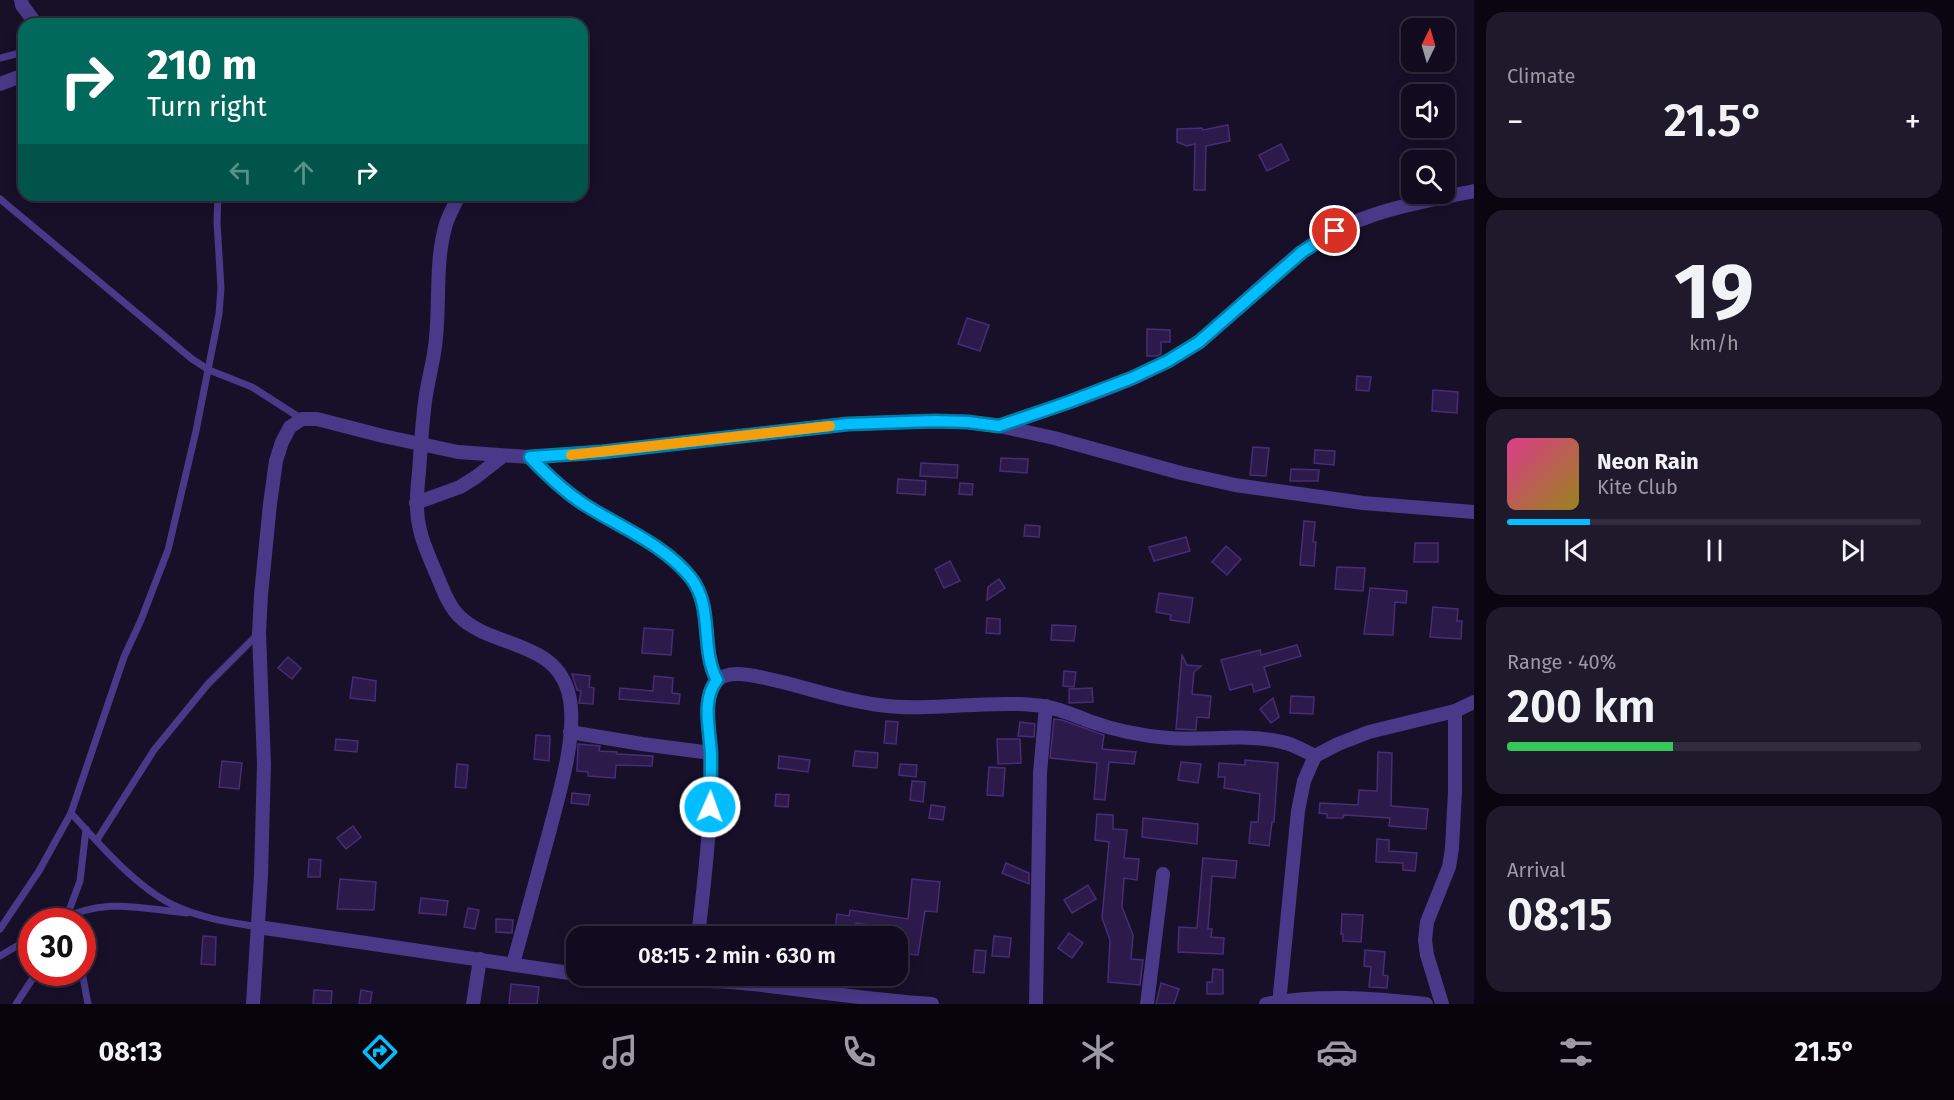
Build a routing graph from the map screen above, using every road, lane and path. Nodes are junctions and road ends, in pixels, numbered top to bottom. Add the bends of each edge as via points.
1 (21, 0) edge
2 (32, 18) edge
3 (18, 54) edge
4 (0, 58) edge
5 (18, 77) edge
6 (0, 84) edge
7 (1474, 192) edge
8 (0, 199) edge
9 (218, 201) edge
10 (456, 201) edge
11 (209, 370) junction
12 (302, 419) junction
13 (999, 426) junction
14 (421, 445) junction
15 (503, 456) junction
16 (530, 457) junction
17 (416, 503) junction
18 (1474, 512) edge
19 (259, 633) junction
20 (717, 680) junction
21 (1474, 702) edge
22 (1046, 706) junction
23 (1455, 711) junction
24 (570, 732) junction
25 (711, 753) junction
26 (1315, 756) junction
27 (71, 813) junction
28 (86, 829) junction
29 (97, 840) junction
30 (1163, 873) dead end
31 (70, 908) edge
32 (95, 908) edge
33 (197, 914) junction
34 (699, 926) edge
35 (258, 927) junction
36 (0, 929) edge
37 (18, 945) edge
38 (0, 956) edge
39 (480, 959) junction
40 (513, 964) junction
41 (566, 972) edge
42 (28, 986) edge
43 (85, 986) edge
44 (773, 986) edge
45 (1275, 1003) edge
46 (16, 1004) edge
47 (88, 1004) edge
48 (253, 1004) edge
49 (473, 1004) edge
50 (932, 1004) edge
51 (1036, 1004) edge
52 (1147, 1004) edge
53 (1426, 1004) edge
54 (1442, 1004) edge

1 - 2 street
3 - 4 lane
5 - 6 street
7 - 13 street via 1387,209 1347,224 1302,252 1199,342 1168,361
8 - 11 lane
9 - 11 lane via 221,288
10 - 14 street via 441,247 436,338
11 - 12 lane via 252,387
11 - 27 lane via 168,550 124,657
12 - 14 street via 317,419
12 - 19 street via 290,427 276,461
13 - 16 street via 934,421 848,424
13 - 18 street via 1235,485 1363,503
14 - 15 street
14 - 17 street
15 - 16 street
15 - 17 street via 460,487
16 - 20 street via 576,499 649,543 692,579 705,610 711,664
17 - 24 street via 420,530 457,615 480,631 543,658 556,669 568,694
19 - 29 lane via 208,684 154,750
19 - 35 street via 264,764
20 - 22 street via 740,674 767,678 879,705
20 - 25 street via 710,693 708,712
21 - 23 street
22 - 26 street via 1142,735 1272,740
22 - 51 street
23 - 26 street via 1369,732
23 - 54 street via 1452,848 1449,867 1427,922 1425,940
24 - 25 street
24 - 40 street via 560,789
25 - 34 street
26 - 45 street via 1304,781 1298,811
27 - 28 lane
27 - 36 lane
28 - 29 lane
28 - 31 lane via 80,881
29 - 33 lane via 145,886 172,904
30 - 52 street
32 - 33 lane via 117,905
33 - 35 lane
35 - 39 street
35 - 48 street
37 - 38 lane
39 - 40 street
39 - 49 street
40 - 41 street
42 - 46 lane
43 - 47 lane
44 - 50 street
45 - 53 street via 1322,998

